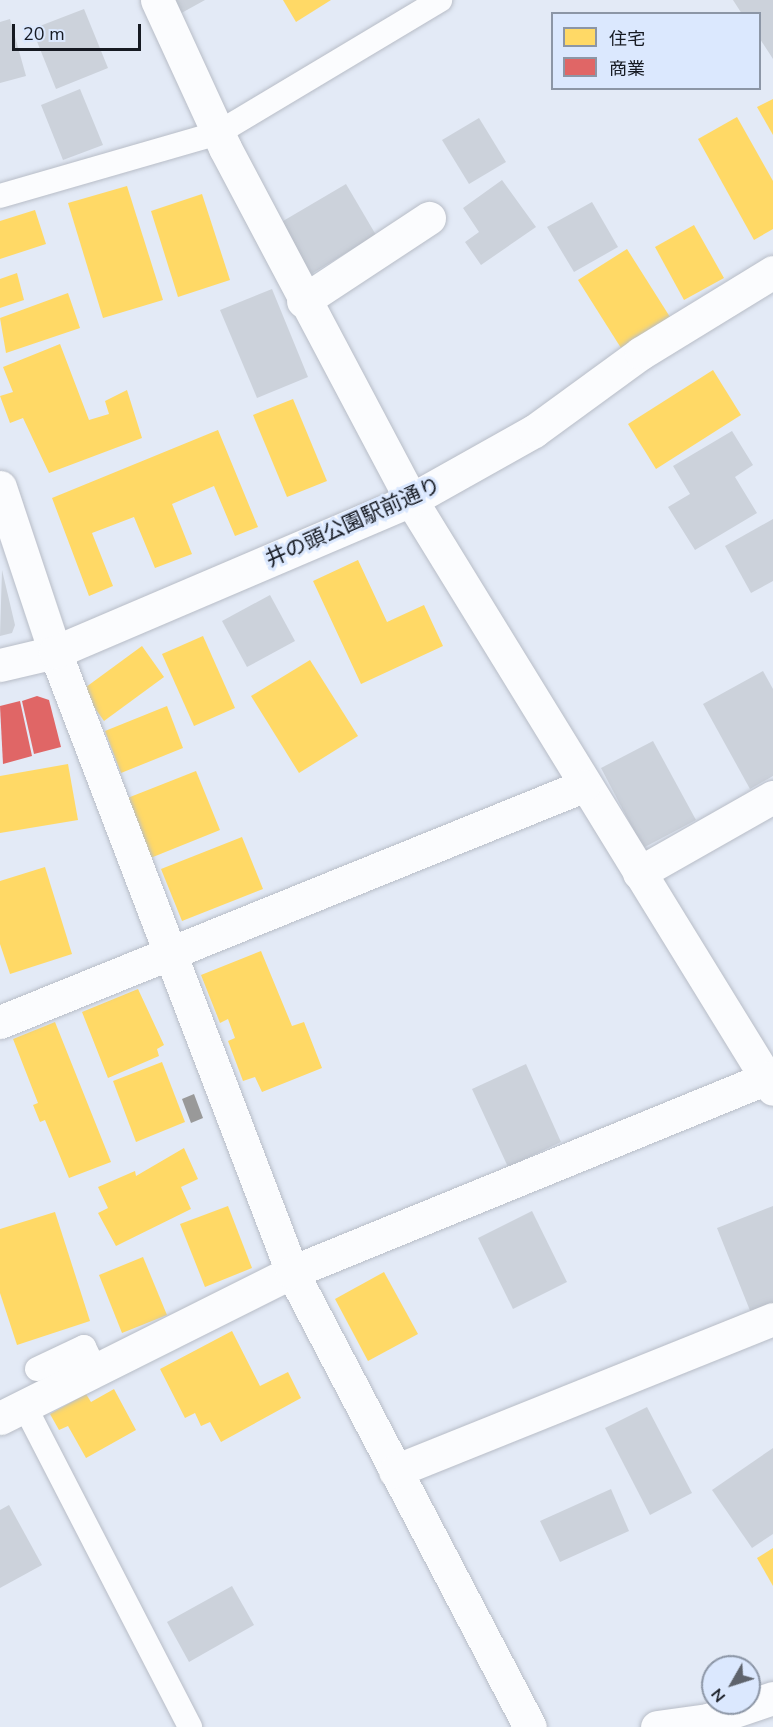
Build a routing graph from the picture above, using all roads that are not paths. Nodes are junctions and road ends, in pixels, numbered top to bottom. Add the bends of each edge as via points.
1 (157, 0) edge
2 (440, 0) edge
3 (218, 133) junction
4 (0, 196) edge
5 (429, 218) dead end
6 (773, 272) edge
7 (303, 301) junction
8 (0, 487) edge
9 (411, 500) junction
10 (56, 651) junction
11 (0, 665) edge
12 (583, 786) junction
13 (773, 797) edge
14 (639, 873) junction
15 (169, 950) junction
16 (0, 1022) edge
17 (770, 1084) edge
18 (292, 1272) junction
19 (773, 1319) edge
20 (37, 1369) dead end
21 (96, 1372) junction
22 (13, 1413) edge
23 (395, 1471) junction
24 (773, 1698) edge
25 (190, 1727) edge
26 (530, 1727) edge
27 (657, 1727) edge

1 - 3 street
2 - 3 lane
3 - 4 lane
3 - 7 street
5 - 7 street
6 - 9 street, 井の頭公園駅前通り via 641,353 534,431
7 - 9 street
8 - 10 street
9 - 10 street, 井の頭公園駅前通り
9 - 12 street
10 - 11 street, 井の頭公園駅前通り
10 - 15 street
12 - 14 street
12 - 15 street
13 - 14 street
14 - 17 street
15 - 16 street
15 - 18 street
17 - 18 street
18 - 21 street
18 - 23 street
19 - 23 street
20 - 21 lane via 84,1347
21 - 22 street
22 - 25 lane
23 - 26 street
24 - 27 street via 708,1720

